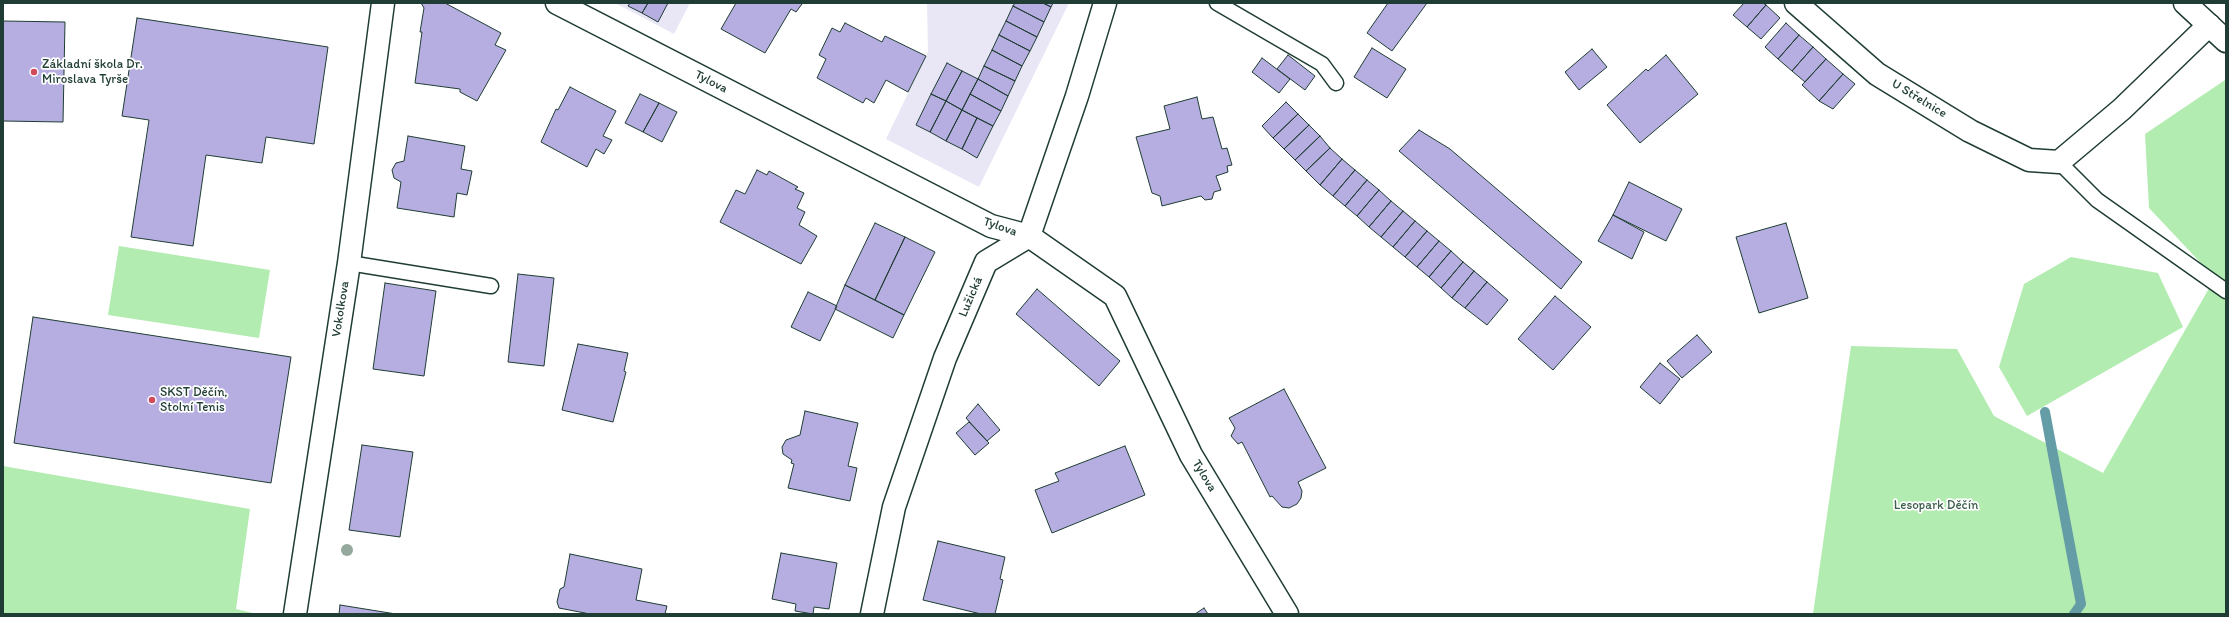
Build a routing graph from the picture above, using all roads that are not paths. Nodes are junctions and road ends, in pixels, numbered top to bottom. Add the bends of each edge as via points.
1 (383, 3) edge
2 (557, 3) edge
3 (1105, 3) edge
4 (1217, 3) edge
5 (1796, 3) edge
6 (2185, 3) edge
7 (2209, 25) junction
8 (2226, 41) edge
9 (1336, 82) dead end
10 (2059, 162) junction
11 (1030, 236) junction
12 (349, 263) junction
13 (491, 286) dead end
14 (2226, 291) edge
15 (295, 614) edge
16 (872, 614) edge
17 (1287, 614) edge

1 - 12 street, Vokolkova
2 - 11 street, Tylova via 991,226
3 - 11 street
4 - 9 lane via 1322,64
5 - 10 street, U Střelnice via 1877,74 1964,127 2029,160
6 - 7 street
7 - 8 street
7 - 10 street via 2122,109
10 - 14 lane via 2098,200
11 - 16 street, Lužická via 986,262 945,358 894,507
11 - 17 street, Tylova via 1115,296 1191,455
12 - 13 lane
12 - 15 street, Vokolkova

